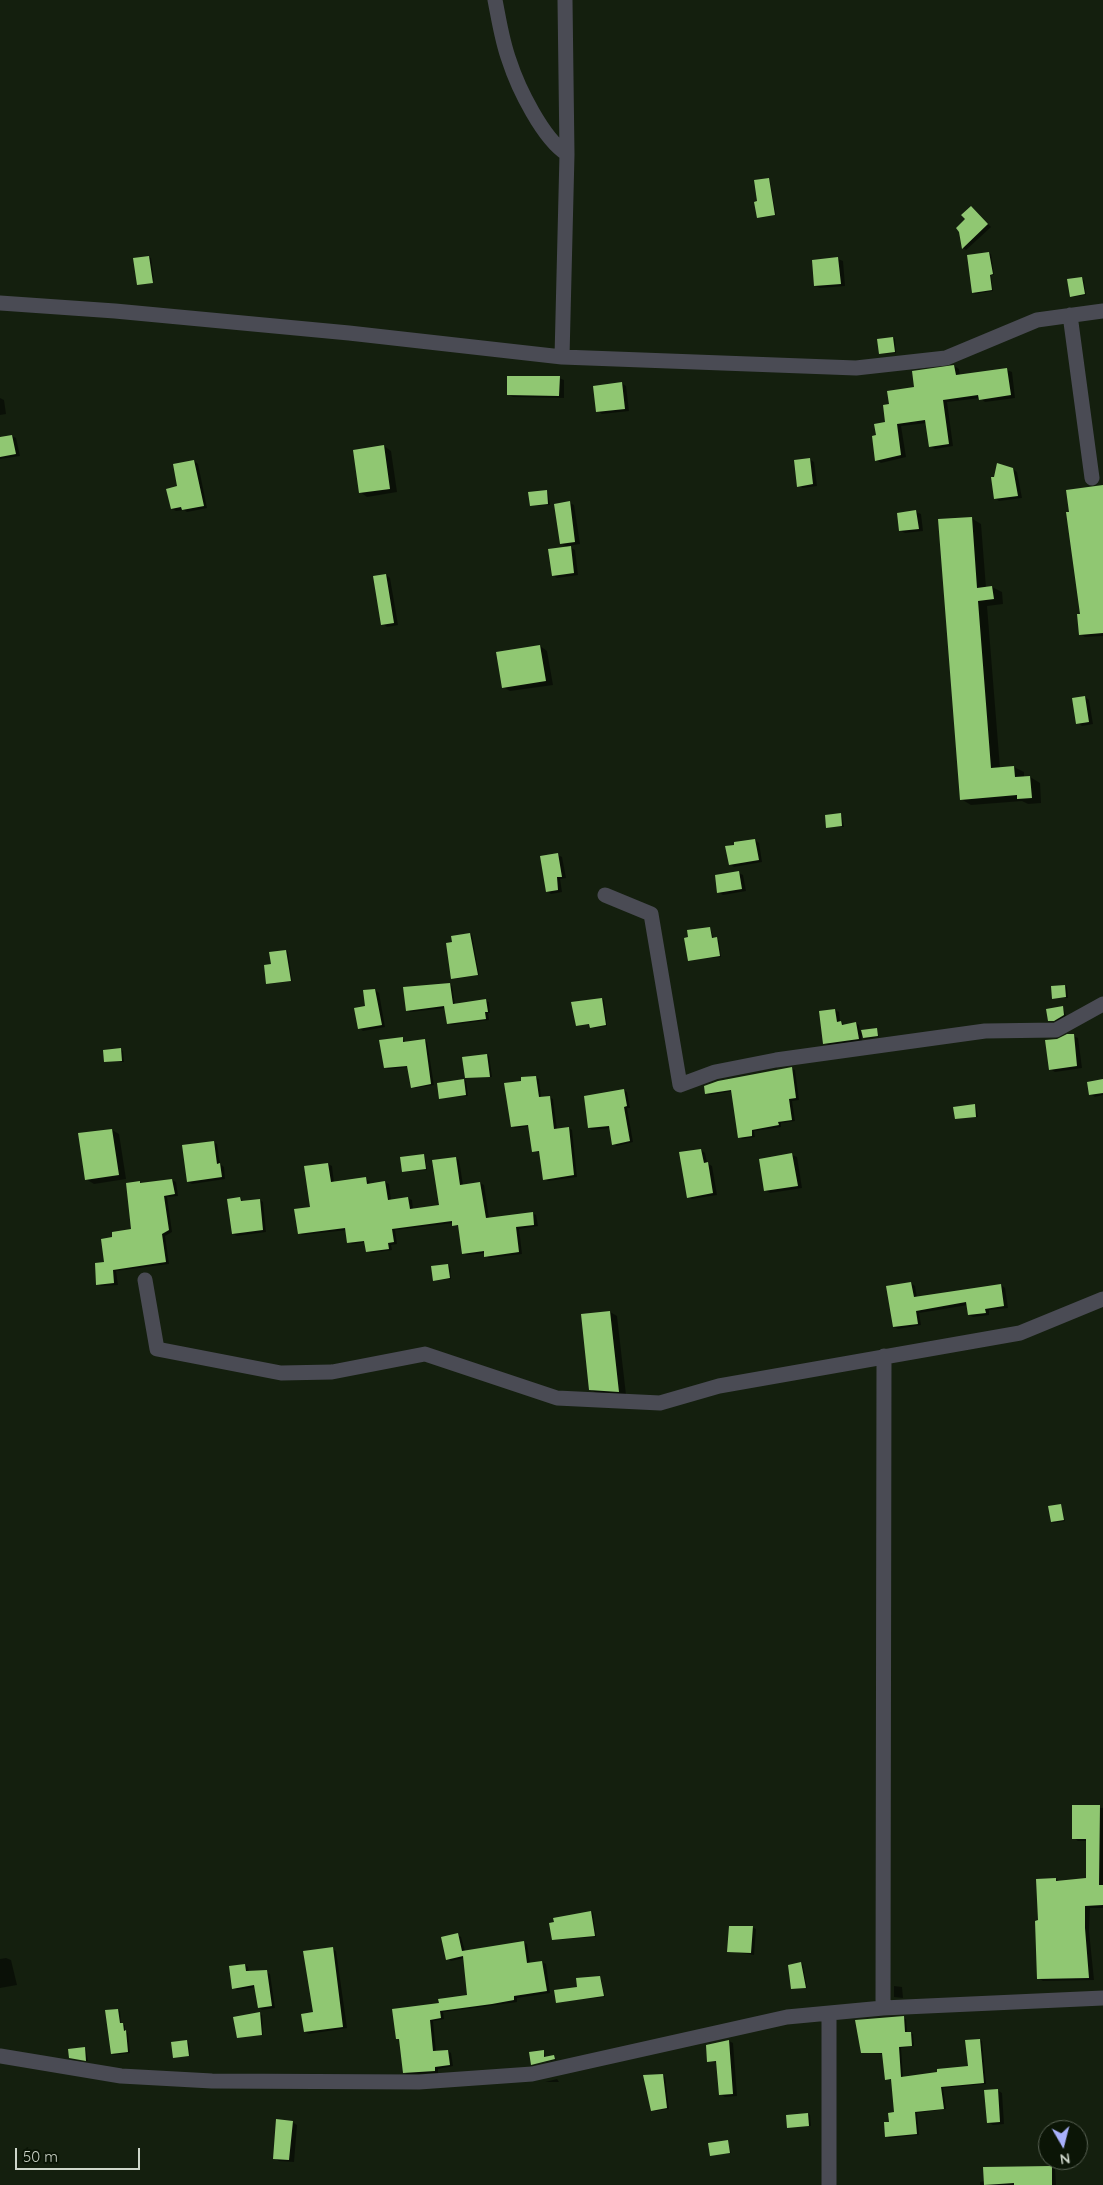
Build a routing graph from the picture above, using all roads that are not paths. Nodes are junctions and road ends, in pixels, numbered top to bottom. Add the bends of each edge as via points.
1 (495, 0) edge
2 (565, 0) edge
3 (567, 154) junction
4 (0, 303) edge
5 (1103, 311) edge
6 (1070, 315) junction
7 (562, 357) junction
8 (1092, 478) dead end
9 (605, 895) dead end
10 (1103, 1004) edge
11 (144, 1280) dead end
12 (1103, 1299) edge
13 (884, 1356) junction
14 (1103, 1998) edge
15 (883, 2008) junction
16 (829, 2013) junction
17 (0, 2056) edge
18 (829, 2185) edge

1 - 3 street via 509,60 517,79 539,123 556,147
2 - 3 street
3 - 7 street
4 - 7 street via 349,333
5 - 6 street
6 - 7 street via 1038,320 946,358 856,368
6 - 8 street
9 - 10 street via 651,914 680,1085 715,1072 776,1060 985,1031 1056,1030
11 - 13 street via 157,1349 281,1372 332,1372 425,1354 557,1398 660,1403 719,1386
12 - 13 street via 1020,1333
13 - 15 street
14 - 15 street
15 - 16 street
16 - 17 street via 786,2017 532,2074 419,2082 212,2081 121,2076
16 - 18 street

